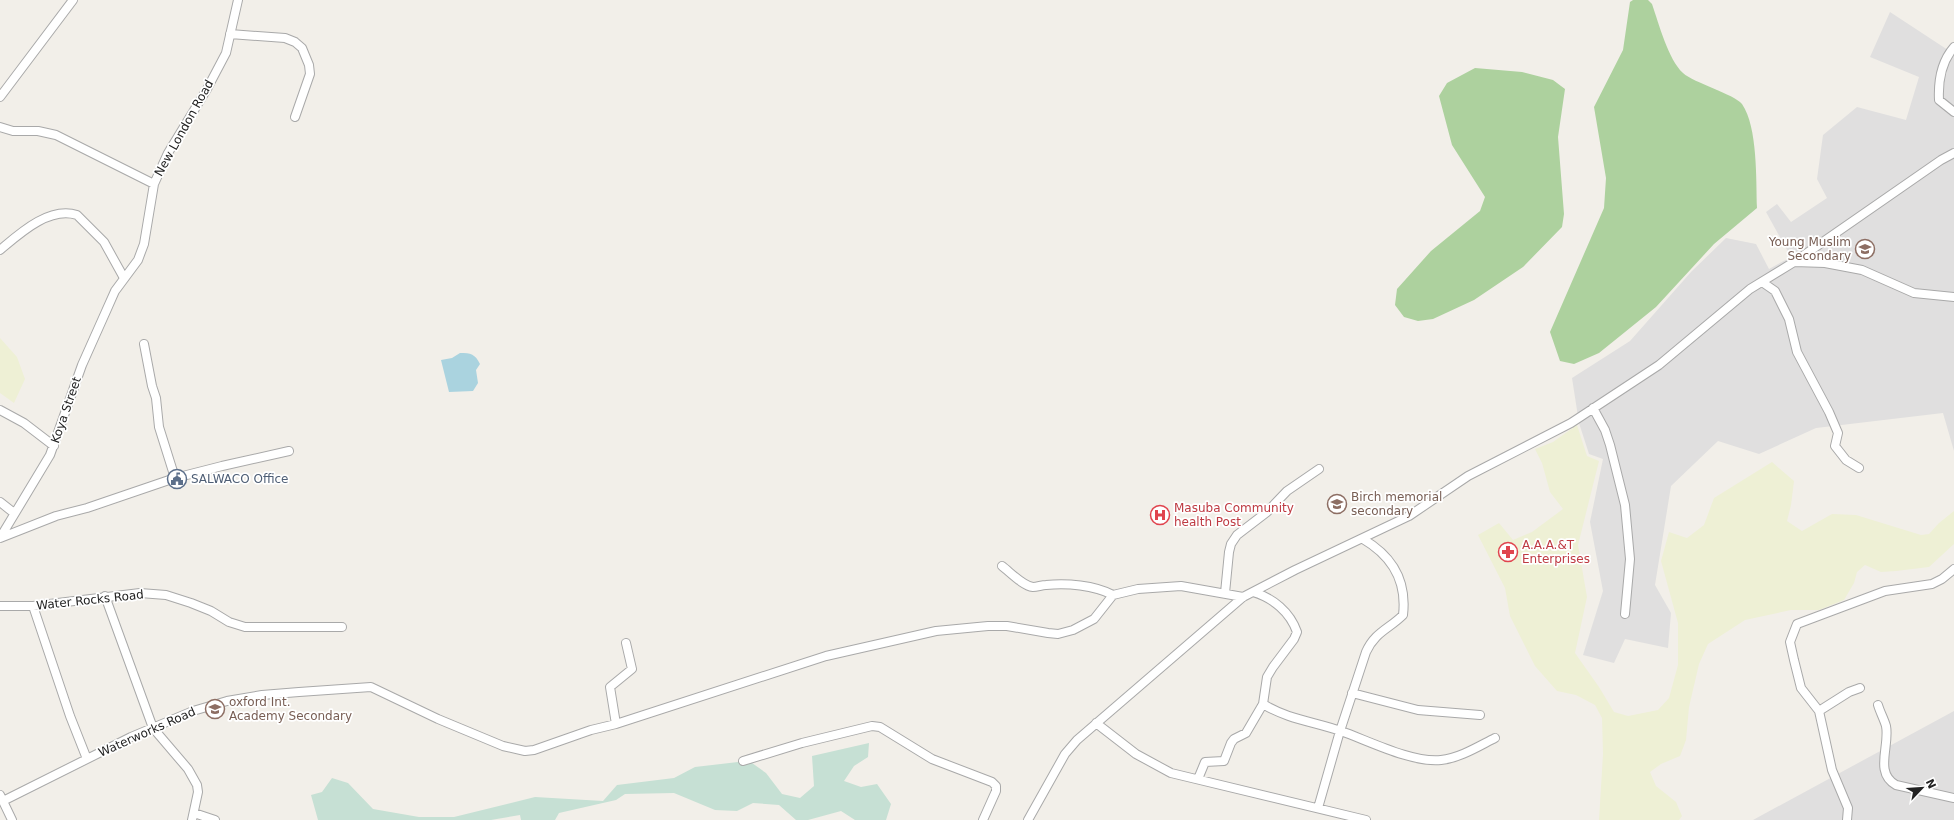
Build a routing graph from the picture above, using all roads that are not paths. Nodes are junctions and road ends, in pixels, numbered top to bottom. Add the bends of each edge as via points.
1 (73, 0) edge
2 (238, 0) edge
3 (230, 34) junction
4 (1954, 47) edge
5 (0, 98) edge
6 (1954, 112) edge
7 (295, 117) dead end
8 (0, 127) edge
9 (1954, 152) edge
10 (154, 184) junction
11 (0, 250) edge
12 (1794, 262) junction
13 (124, 278) junction
14 (1762, 282) junction
15 (1954, 297) edge
16 (144, 344) dead end
17 (1593, 408) junction
18 (0, 410) edge
19 (54, 446) junction
20 (289, 451) dead end
21 (1859, 468) dead end
22 (1318, 470) dead end
23 (175, 478) junction
24 (0, 502) edge
25 (14, 513) junction
26 (0, 538) edge
27 (1364, 539) junction
28 (1002, 566) dead end
29 (1954, 569) edge
30 (1253, 592) junction
31 (1225, 593) junction
32 (1113, 595) junction
33 (105, 596) junction
34 (1244, 597) junction
35 (0, 606) edge
36 (33, 606) junction
37 (1625, 614) dead end
38 (342, 628) dead end
39 (626, 643) dead end
40 (1860, 688) dead end
41 (1352, 692) junction
42 (1263, 704) junction
43 (1878, 705) dead end
44 (1819, 711) junction
45 (1480, 714) dead end
46 (1096, 723) junction
47 (616, 724) junction
48 (153, 728) junction
49 (1340, 731) junction
50 (1495, 738) dead end
51 (87, 760) junction
52 (743, 761) dead end
53 (1198, 779) junction
54 (1, 798) edge
55 (1954, 798) edge
56 (1318, 808) junction
57 (193, 817) edge
58 (12, 820) edge
59 (215, 820) edge
60 (982, 820) edge
61 (1028, 820) edge
62 (1366, 820) edge
63 (1848, 820) edge

1 - 5 street
2 - 3 street, New London Road
3 - 7 street via 285,38 302,48 310,74
3 - 10 street, New London Road via 226,53 168,153
4 - 6 street via 1944,58 1938,87 1939,100
8 - 10 street via 13,131 38,131 56,135
9 - 12 street
10 - 13 street, New London Road via 144,244 138,260
11 - 13 street via 19,234 49,217 77,215 104,242
12 - 14 street
12 - 15 street via 1825,263 1862,270 1914,292
13 - 19 street, Koya Street via 115,291 82,365
14 - 17 street via 1750,289 1659,365
14 - 21 street via 1775,291 1789,319 1798,352 1838,433 1835,446 1846,460
16 - 23 street via 157,404 159,427
17 - 27 street via 1549,436 1468,476 1409,516
17 - 37 street via 1610,445 1625,505 1630,559
18 - 19 street via 24,423
19 - 25 street, Koya Street
20 - 23 street
22 - 31 street via 1287,491 1267,512 1237,535 1229,552
23 - 26 street via 56,516
24 - 25 street
25 - 26 street, Koya Street
27 - 30 street
27 - 41 street via 1378,547 1394,567 1403,593 1404,606 1402,615 1396,622 1380,632 1370,643
28 - 32 street via 1033,587 1077,586 1103,590
29 - 44 street via 1932,584 1884,591 1797,624 1790,642 1801,688
30 - 34 street
30 - 42 street via 1275,603 1290,619 1297,632 1268,677
31 - 32 street via 1181,586 1138,588
31 - 34 street
32 - 47 street via 1094,619 1084,626 1058,634 1007,626 936,631 826,656
33 - 36 street, Water Rocks Road
33 - 38 street, Water Rocks Road via 140,592 166,595 211,611 229,622 245,627
33 - 48 street
34 - 46 street
35 - 36 street, Water Rocks Road
36 - 51 street
39 - 47 street via 632,669 610,687
40 - 44 street
41 - 45 street via 1418,710
41 - 49 street
42 - 49 street via 1285,715
42 - 53 street via 1246,733 1231,743 1226,760 1205,762
43 - 55 street via 1886,726 1884,770 1888,781
44 - 63 street via 1832,770 1848,808
46 - 53 street via 1155,766 1171,773
46 - 61 street via 1064,754
47 - 48 street, Waterworks Road via 591,730 541,749 525,751 503,746 438,720 371,687 262,695 227,701 193,711
48 - 51 street, Waterworks Road
48 - 57 street via 195,781 198,792
49 - 50 street via 1404,755 1441,760 1454,757
49 - 56 street
51 - 54 street, Waterworks Road
52 - 60 street via 802,743 872,726 880,727 932,759 992,782 996,786 996,791
53 - 56 street
54 - 58 street
56 - 62 street
57 - 59 street

